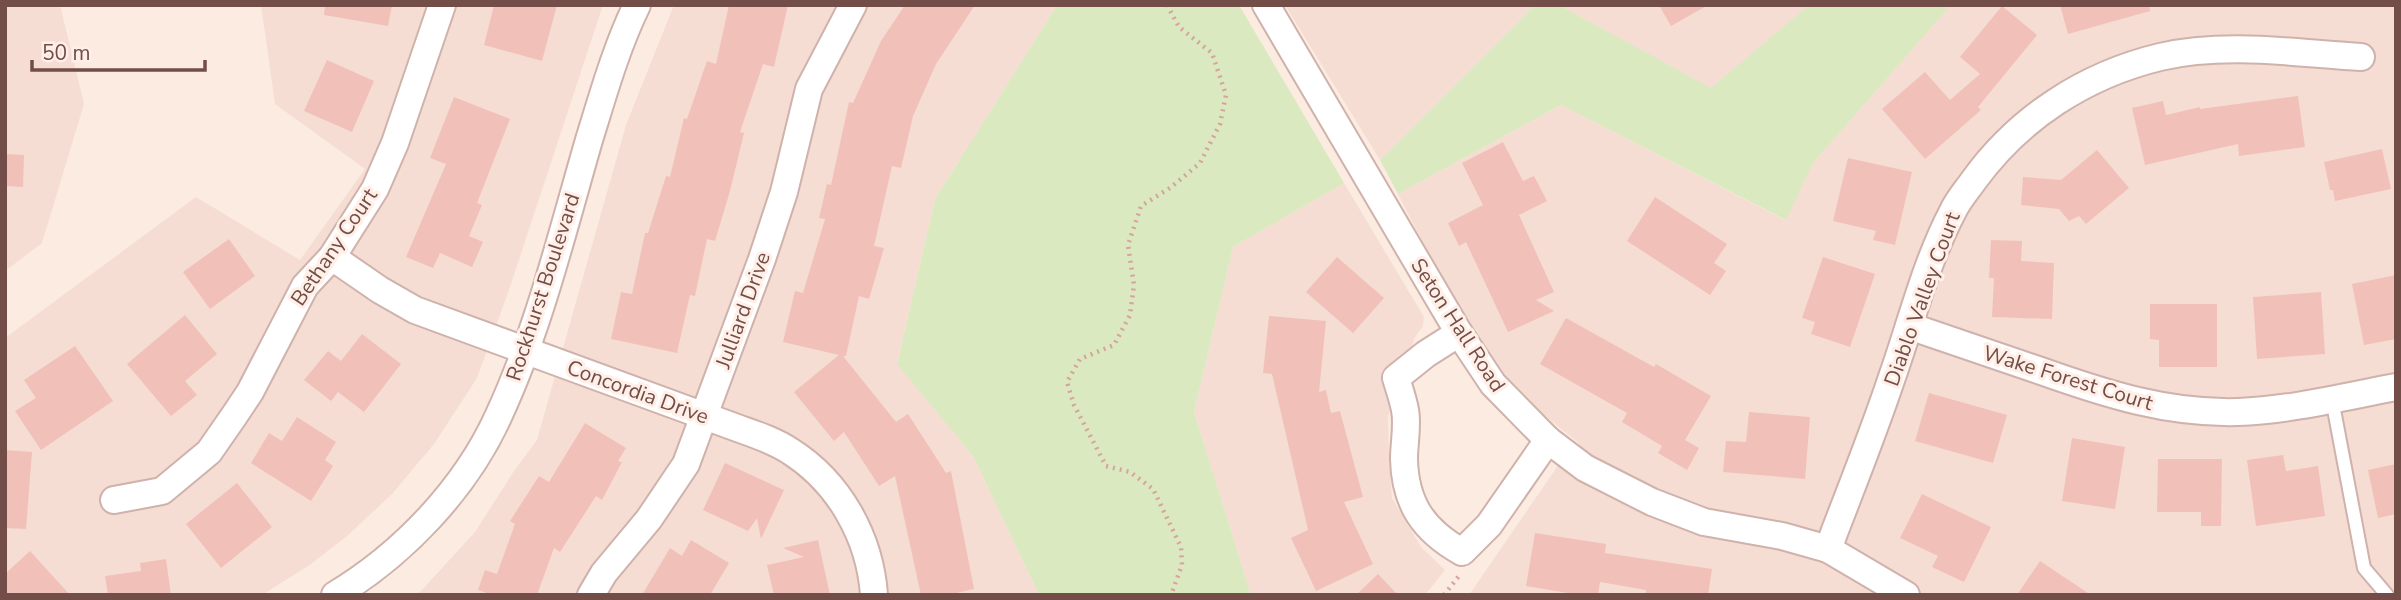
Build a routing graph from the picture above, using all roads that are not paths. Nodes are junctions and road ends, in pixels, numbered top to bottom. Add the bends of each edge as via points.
1 (442, 5) edge
2 (637, 5) edge
3 (853, 5) edge
4 (1266, 5) edge
5 (2361, 57) dead end
6 (332, 257) junction
7 (1909, 326) junction
8 (1459, 333) junction
9 (527, 351) junction
10 (2396, 387) edge
11 (2332, 399) junction
12 (705, 416) junction
13 (1548, 440) junction
14 (114, 500) dead end
15 (1828, 549) junction
16 (335, 595) edge
17 (591, 595) edge
18 (874, 595) edge
19 (1906, 595) edge
20 (2387, 595) edge

1 - 6 street, Bethany Court via 375,189
2 - 9 street, Rockhurst Boulevard via 607,80
3 - 12 street, Julliard Drive via 809,89 780,203
4 - 8 street, Seton Hall Road
5 - 7 street, Diablo Valley Court via 2242,50 2162,57 2089,82 2050,105 1988,160 1954,209
6 - 9 street, Concordia Drive via 415,310
6 - 14 street, Bethany Court via 305,286 250,392 209,453 162,491
7 - 11 street, Wake Forest Court via 2152,406 2236,412
7 - 15 street, Diablo Valley Court
8 - 13 street, Seton Hall Road via 1493,384
8 - 13 street via 1396,378 1405,411 1407,482 1416,512 1429,528 1462,552 1489,525
9 - 12 street, Concordia Drive
9 - 16 street, Rockhurst Boulevard via 473,462 440,505 402,544
10 - 11 street, Wake Forest Court
11 - 20 lane via 2364,568
12 - 17 street, Julliard Drive via 671,489
12 - 18 street, Concordia Drive via 766,439 818,473 854,520 867,552
13 - 15 street, Seton Hall Road via 1585,468 1652,502 1704,522
15 - 19 street, Seton Hall Road

